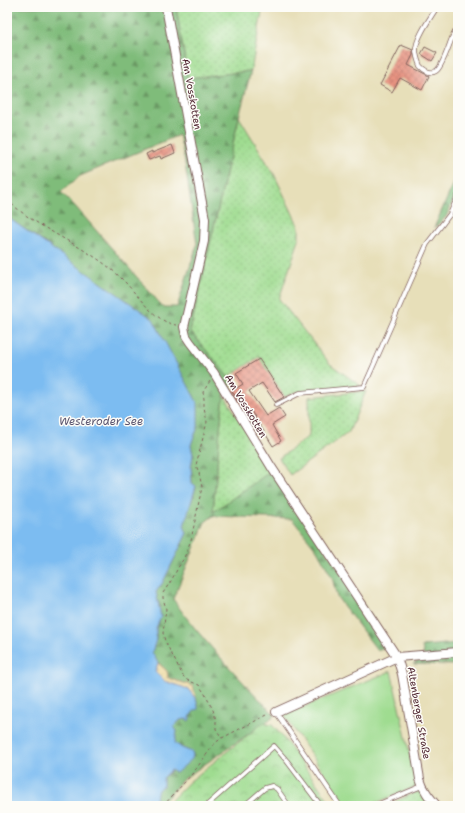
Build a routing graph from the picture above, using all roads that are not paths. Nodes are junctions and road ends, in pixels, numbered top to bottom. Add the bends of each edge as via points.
1 (166, 7) edge
2 (437, 7) edge
3 (458, 26) edge
4 (458, 196) edge
5 (276, 405) dead end
6 (458, 652) edge
7 (397, 657) junction
8 (276, 712) joint
9 (422, 786) junction
10 (288, 804) edge
11 (206, 806) edge
12 (244, 806) edge
13 (282, 806) edge
14 (321, 806) edge
15 (340, 806) edge
16 (374, 806) edge
17 (437, 806) edge

1 - 7 street, Am Vosskotten via 205,219 204,240 184,327 186,336 214,373 272,468
2 - 3 lane via 416,45 421,68 432,73 437,71
4 - 5 lane via 450,214 427,244 364,387 300,393
6 - 7 street, Altenberger Straße
7 - 8 street
7 - 9 street, Altenberger Straße
8 - 15 lane
9 - 16 lane
9 - 17 street, Altenberger Straße
10 - 12 lane via 272,786 265,788
10 - 13 lane
11 - 14 lane via 274,746

